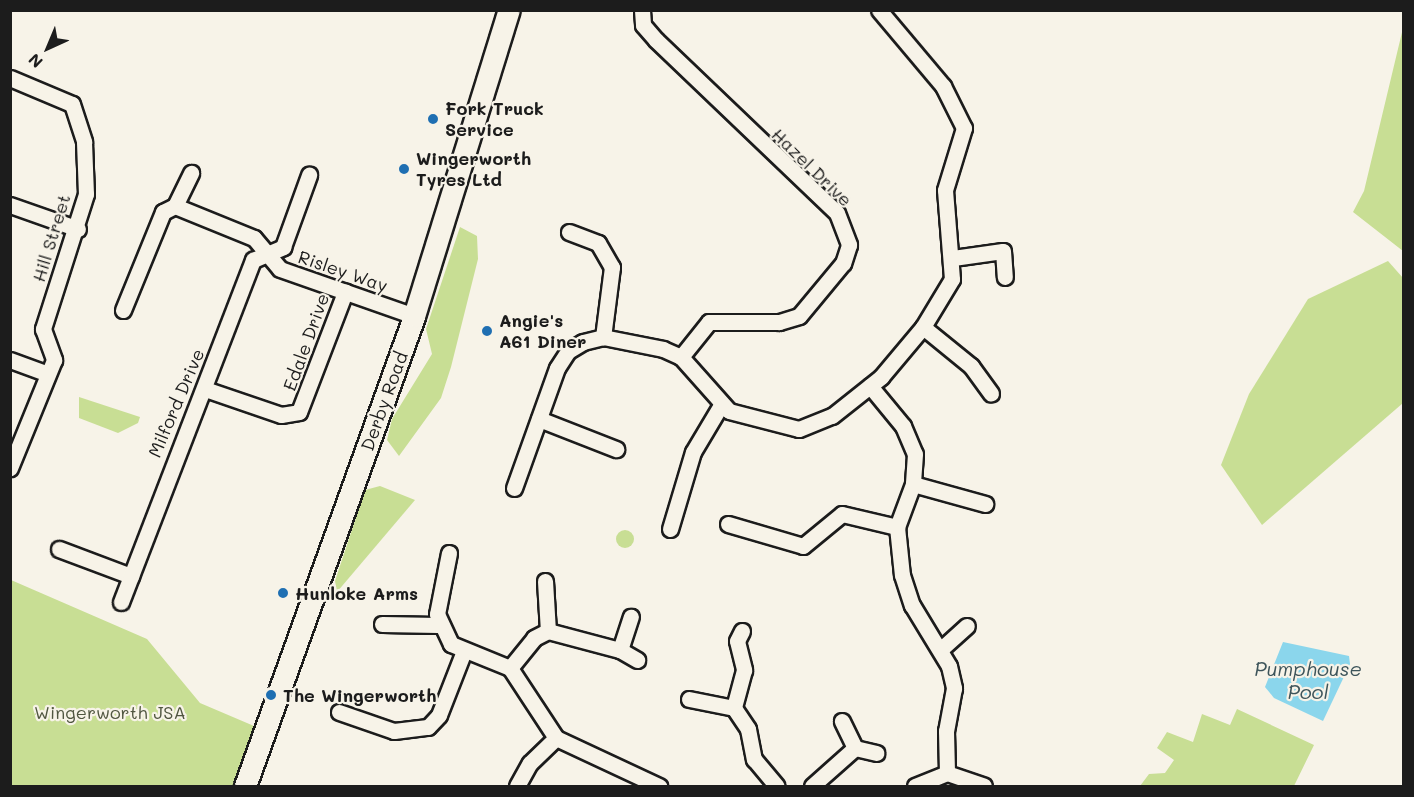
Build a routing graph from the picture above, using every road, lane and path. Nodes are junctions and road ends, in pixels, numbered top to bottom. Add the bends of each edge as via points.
1 (509, 10) edge
2 (642, 10) edge
3 (879, 10) edge
4 (10, 78) edge
5 (191, 172) dead end
6 (309, 175) dead end
7 (10, 205) edge
8 (175, 206) junction
9 (78, 229) junction
10 (569, 232) dead end
11 (266, 252) junction
12 (953, 258) junction
13 (1005, 277) dead end
14 (345, 292) junction
15 (123, 310) dead end
16 (414, 316) junction
17 (923, 327) junction
18 (603, 337) junction
19 (681, 357) junction
20 (10, 360) edge
21 (48, 374) junction
22 (870, 386) junction
23 (205, 389) junction
24 (992, 394) dead end
25 (721, 405) junction
26 (539, 418) junction
27 (616, 449) dead end
28 (10, 468) edge
29 (913, 484) junction
30 (514, 488) dead end
31 (985, 504) dead end
32 (728, 525) dead end
33 (897, 527) junction
34 (670, 529) dead end
35 (59, 549) dead end
36 (449, 553) dead end
37 (131, 576) junction
38 (545, 581) dead end
39 (121, 602) dead end
40 (631, 617) dead end
41 (382, 624) dead end
42 (438, 625) junction
43 (968, 626) dead end
44 (548, 631) junction
45 (742, 631) dead end
46 (620, 650) junction
47 (940, 650) junction
48 (464, 651) junction
49 (637, 660) dead end
50 (510, 668) junction
51 (689, 699) dead end
52 (734, 708) junction
53 (339, 712) dead end
54 (842, 721) dead end
55 (556, 738) junction
56 (855, 748) junction
57 (876, 753) dead end
58 (947, 773) junction
59 (245, 786) edge
60 (517, 786) edge
61 (659, 786) edge
62 (777, 786) edge
63 (812, 786) edge
64 (915, 786) edge
65 (984, 786) edge

1 - 16 highway, Derby Road
2 - 19 street, Hazel Drive via 643,25 656,40 837,213 849,246 843,263 799,316 779,322 709,322
3 - 12 street via 943,86 964,129 945,190
4 - 9 street, Hill Street via 72,104 84,142 86,194
5 - 8 street
6 - 11 street, Milford Drive via 283,247
7 - 9 street
8 - 11 street, Risley Way via 254,238
8 - 15 street via 163,212
9 - 21 street, Hill Street via 43,329 52,342 54,360
10 - 18 street via 598,243 612,267
11 - 14 street, Risley Way via 280,269
11 - 23 street, Milford Drive via 253,260
12 - 13 street via 1003,251
12 - 17 street via 952,279
14 - 16 street, Risley Way
14 - 23 street, Edale Drive via 299,412 281,416
16 - 59 highway, Derby Road
17 - 22 street
17 - 24 street via 971,366
18 - 19 street
18 - 26 street via 568,351
19 - 25 street
20 - 21 street
21 - 28 street, Hill Street
22 - 25 street via 832,416 799,429 761,422
22 - 29 street via 903,426 915,454
23 - 37 street, Milford Drive via 184,427
25 - 34 street via 693,452
26 - 27 street
26 - 30 street
29 - 31 street
29 - 33 street
32 - 33 street via 803,546 842,514
33 - 47 street via 902,574 912,604
35 - 37 street
36 - 42 street
37 - 39 street, Milford Drive
38 - 44 street
40 - 46 street
41 - 42 street
42 - 48 street
43 - 47 street
44 - 46 street
44 - 50 street via 534,638
45 - 52 street via 737,641 744,670
46 - 49 street
47 - 58 street via 954,688 946,730
48 - 50 street
48 - 53 street via 439,715 428,727 394,731
50 - 55 street
51 - 52 street
52 - 62 street via 748,729 754,759
54 - 56 street
55 - 60 street via 530,763
55 - 61 street
56 - 57 street
56 - 63 street
58 - 64 street
58 - 65 street

